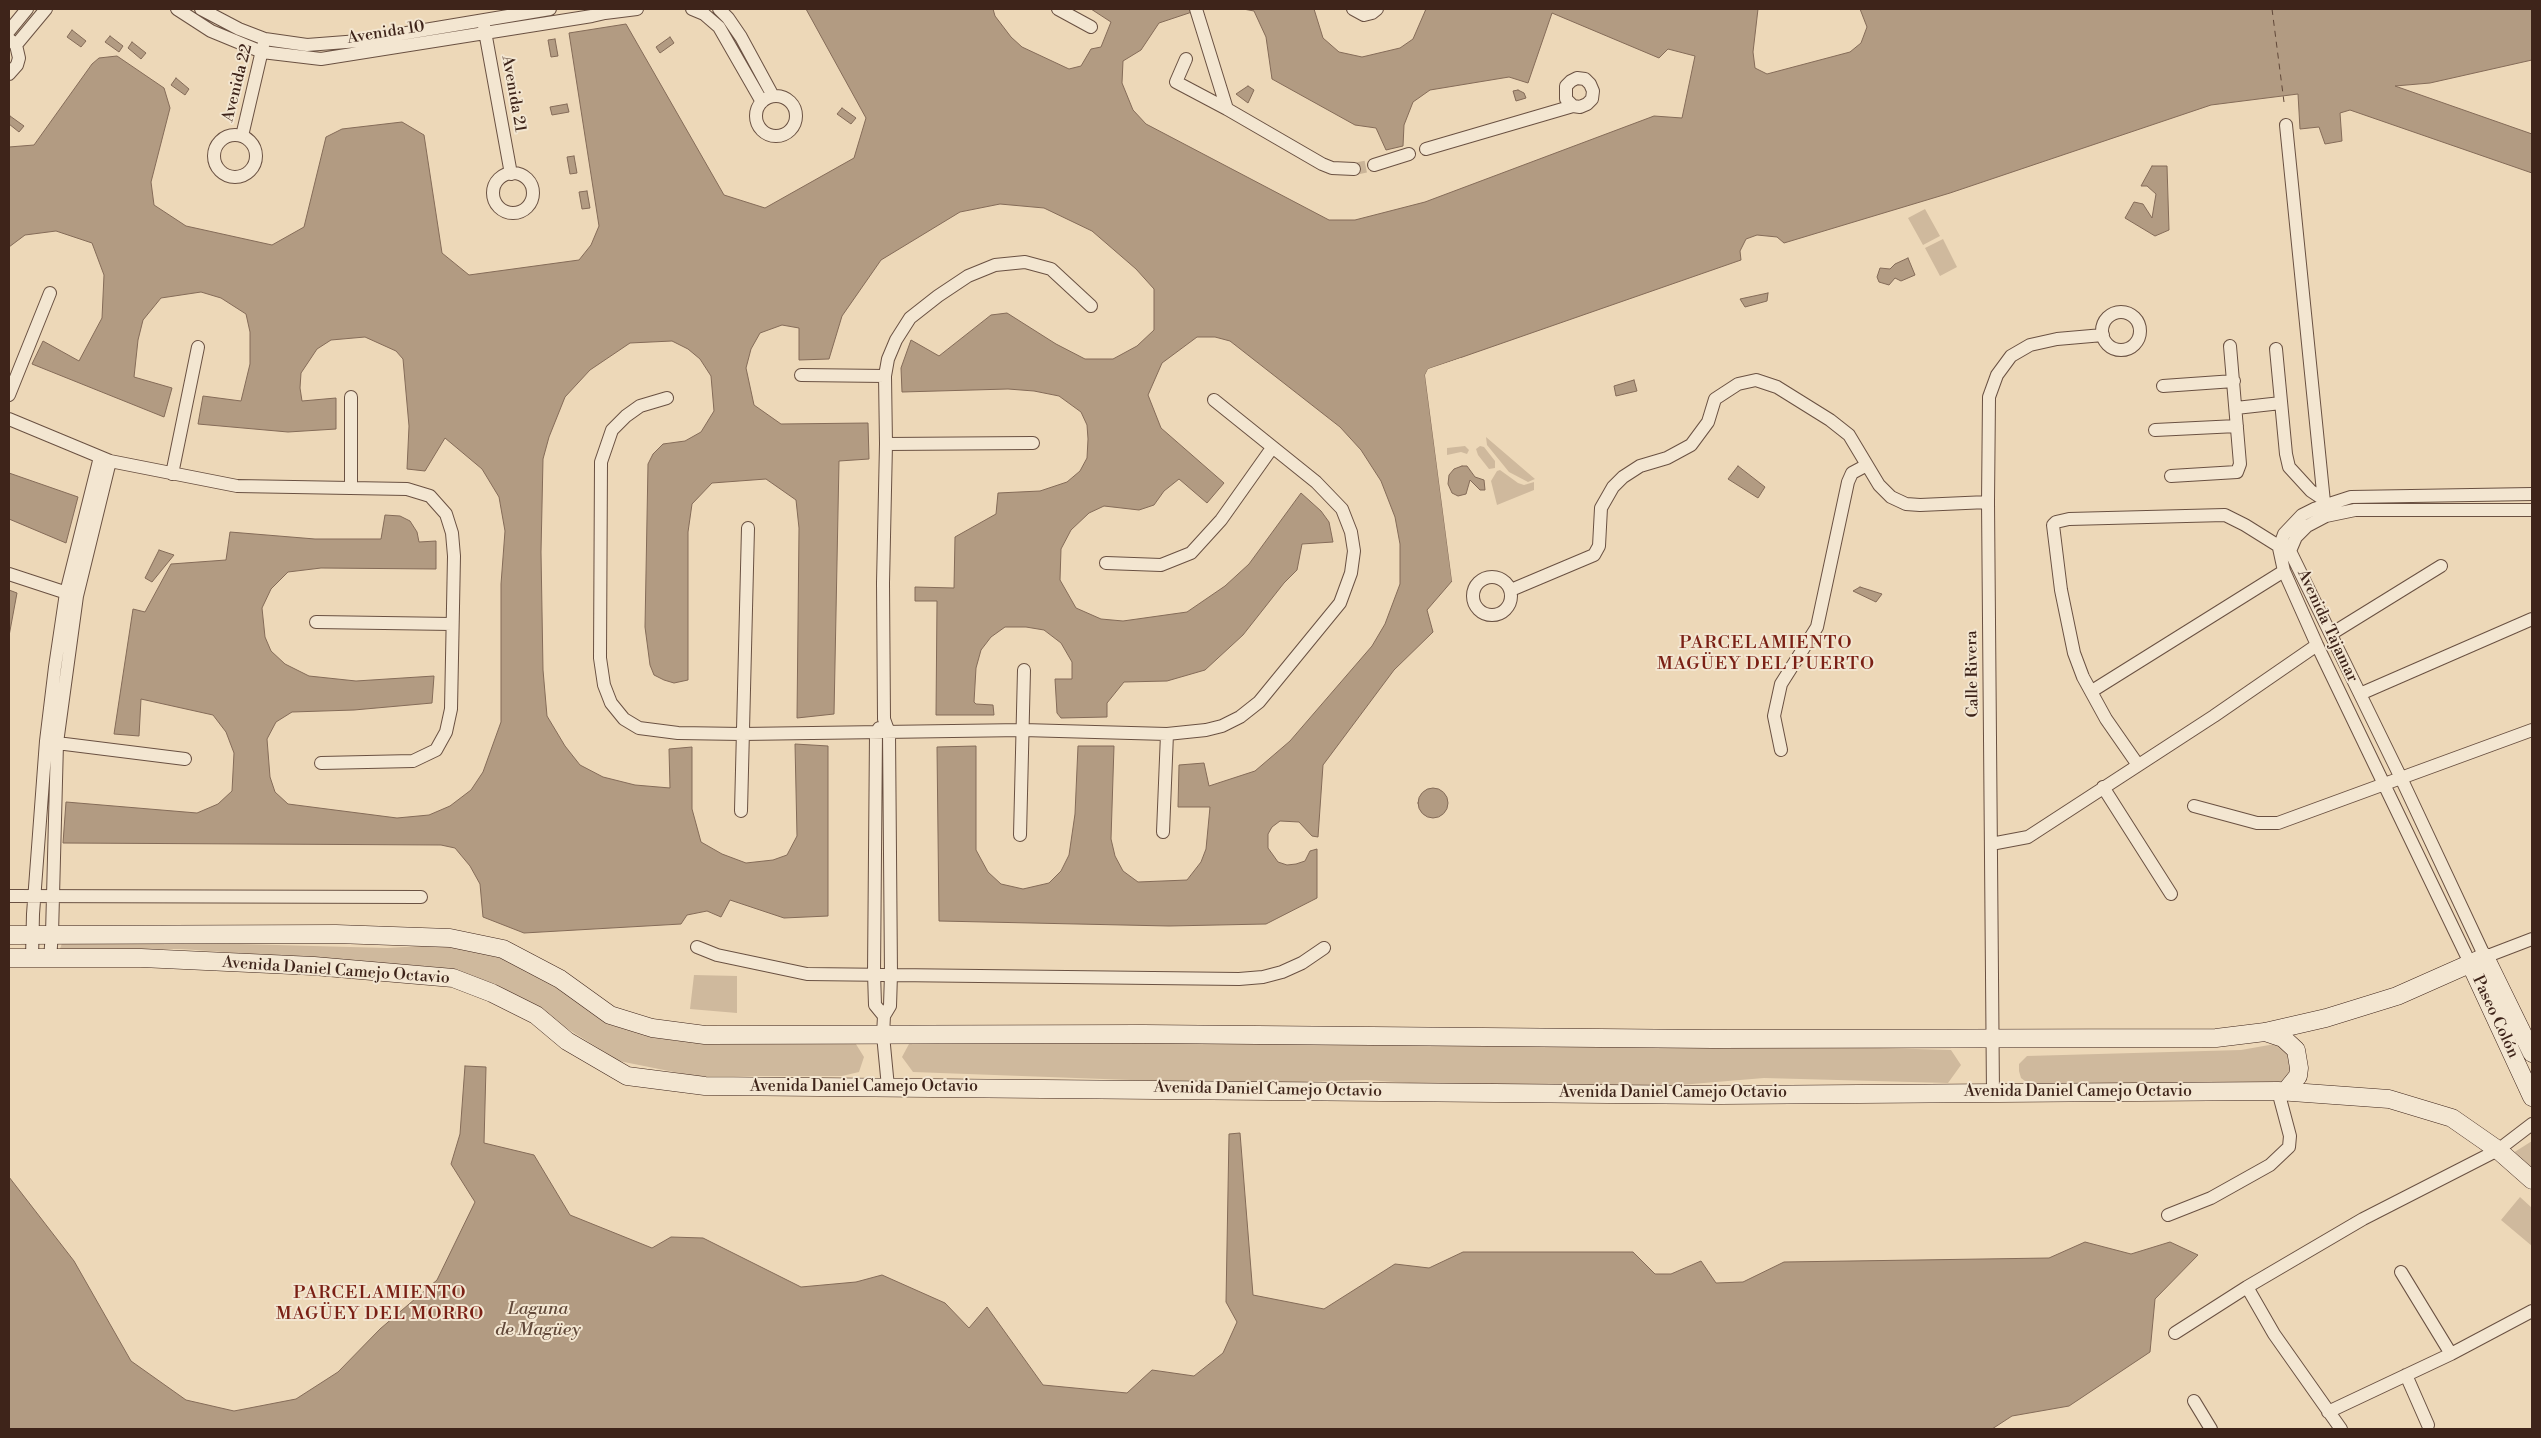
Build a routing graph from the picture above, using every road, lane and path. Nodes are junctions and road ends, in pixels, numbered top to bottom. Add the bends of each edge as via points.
1 (27, 9) edge
2 (46, 9) edge
3 (177, 9) edge
4 (201, 9) edge
5 (550, 9) edge
6 (636, 9) edge
7 (692, 9) edge
8 (718, 9) edge
9 (1058, 9) edge
10 (1353, 9) edge
11 (1377, 9) edge
12 (598, 12) edge
13 (1197, 12) edge
14 (483, 20) junction
15 (1091, 27) dead end
16 (9, 31) edge
17 (486, 34) junction
18 (265, 39) junction
19 (12, 42) edge
20 (262, 52) junction
21 (1186, 59) dead end
22 (9, 74) edge
23 (773, 96) junction
24 (762, 102) junction
25 (1573, 106) dead end
26 (1227, 108) junction
27 (2286, 125) dead end
28 (242, 136) dead end
29 (1426, 149) dead end
30 (1408, 155) dead end
31 (1374, 165) tunnel mouth
32 (1354, 168) tunnel mouth
33 (511, 174) dead end
34 (50, 293) dead end
35 (1091, 306) dead end
36 (2102, 334) dead end
37 (198, 346) dead end
38 (2230, 346) dead end
39 (2276, 350) dead end
40 (801, 376) dead end
41 (885, 376) junction
42 (2234, 381) junction
43 (2163, 386) dead end
44 (9, 395) edge
45 (351, 397) dead end
46 (667, 398) dead end
47 (1214, 400) dead end
48 (2281, 403) junction
49 (2236, 408) junction
50 (9, 419) edge
51 (2237, 426) junction
52 (2155, 430) dead end
53 (1033, 443) dead end
54 (886, 444) junction
55 (1272, 448) junction
56 (105, 459) junction
57 (1867, 464) junction
58 (172, 474) junction
59 (2171, 476) dead end
60 (351, 488) junction
61 (2532, 494) edge
62 (1988, 502) junction
63 (2324, 507) junction
64 (2532, 510) edge
65 (748, 528) dead end
66 (2285, 550) junction
67 (1106, 563) dead end
68 (2441, 566) dead end
69 (2284, 571) junction
70 (9, 574) edge
71 (1511, 590) dead end
72 (71, 594) junction
73 (2532, 619) edge
74 (316, 622) dead end
75 (452, 624) junction
76 (2331, 634) junction
77 (2317, 645) junction
78 (1024, 670) dead end
79 (2092, 691) junction
80 (2360, 694) junction
81 (884, 719) junction
82 (1023, 730) junction
83 (2532, 730) edge
84 (876, 733) junction
85 (889, 733) junction
86 (742, 734) junction
87 (1167, 734) junction
88 (52, 742) junction
89 (1780, 750) dead end
90 (185, 758) dead end
91 (322, 763) dead end
92 (2138, 765) junction
93 (2401, 778) junction
94 (2384, 784) junction
95 (2103, 787) junction
96 (2194, 806) dead end
97 (742, 812) dead end
98 (1162, 832) dead end
99 (1020, 835) dead end
100 (1991, 844) junction
101 (2171, 894) dead end
102 (9, 896) edge
103 (35, 896) junction
104 (52, 896) junction
105 (421, 897) dead end
106 (52, 934) junction
107 (9, 935) edge
108 (32, 935) junction
109 (2532, 938) edge
110 (698, 947) dead end
111 (1324, 948) dead end
112 (9, 958) edge
113 (41, 958) junction
114 (2477, 960) junction
115 (874, 973) junction
116 (892, 974) junction
117 (884, 1016) junction
118 (2265, 1032) junction
119 (883, 1035) junction
120 (1993, 1038) junction
121 (2532, 1053) edge
122 (888, 1087) junction
123 (2281, 1091) junction
124 (1993, 1093) junction
125 (2532, 1098) edge
126 (2532, 1124) edge
127 (2498, 1150) junction
128 (2532, 1180) edge
129 (2168, 1215) dead end
130 (2401, 1272) dead end
131 (2247, 1287) junction
132 (2532, 1311) edge
133 (2175, 1333) dead end
134 (2451, 1354) junction
135 (2406, 1375) junction
136 (2194, 1401) dead end
137 (2328, 1412) junction
138 (2428, 1425) dead end
139 (2211, 1429) edge
140 (2342, 1429) edge

1 - 16 street
2 - 19 street
3 - 20 street, Avenida 10 via 210,30
4 - 18 street, Avenida 10
5 - 14 street, Avenida 10
6 - 12 street, Avenida 10
7 - 24 street via 719,27
8 - 23 street via 741,37
9 - 15 street
10 - 11 street via 1364,15
12 - 17 street, Avenida 10
13 - 26 street
14 - 17 street, Avenida 21
14 - 18 street, Avenida 10 via 337,44 307,45
17 - 20 street, Avenida 10 via 322,59
17 - 33 street, Avenida 21
18 - 20 street, Avenida 22
19 - 22 street via 19,58
20 - 28 street, Avenida 22
21 - 26 street via 1176,82
23 - 24 street
23 - 24 street via 786,98 795,108 796,122 782,135 769,135 759,126 756,114
25 - 29 street
26 - 32 street via 1322,164 1332,168
27 - 63 street
30 - 31 street
34 - 44 street
35 - 41 street via 1051,269 1025,262 996,265 968,276 910,318 896,340
36 - 62 street, Calle Rivera via 2030,345 2011,356 1997,375 1989,397
37 - 58 street
38 - 42 street
39 - 48 street
40 - 41 street
41 - 54 street
42 - 43 street
42 - 49 street
45 - 60 street
46 - 86 street via 640,406 626,416 612,430 600,462 600,658 604,685 611,703 624,719 639,728 678,733
47 - 55 street
48 - 49 street
48 - 63 street via 2290,468
49 - 51 street
50 - 56 street
51 - 52 street
51 - 59 street via 2240,464 2237,472
53 - 54 street
54 - 81 street
55 - 67 street via 1222,520 1191,553 1161,565
55 - 87 street via 1316,482 1342,509 1354,552 1345,592 1340,603 1259,702 1222,726
56 - 58 street
56 - 72 street
57 - 62 street via 1879,486 1906,504
57 - 71 street via 1849,435 1824,416 1777,387 1756,380 1738,384 1715,400 1708,422 1691,445 1667,458 1640,466 1613,488 1601,508 1599,546 1594,555
57 - 89 street via 1852,473 1848,482 1817,628 1781,684 1774,716
58 - 60 street via 237,486
60 - 75 street via 407,489 430,496 446,514 454,556
61 - 63 street via 2351,497
62 - 100 street, Calle Rivera
63 - 64 street via 2355,510
63 - 66 street via 2302,515 2284,534
65 - 86 street
66 - 69 street, Avenida Tajamar
66 - 76 street, Avenida Tajamar
66 - 79 street via 2225,515 2056,522 2052,530 2066,619 2074,654
68 - 76 street
69 - 77 street, Avenida Tajamar
69 - 79 street
70 - 72 street
72 - 88 street
73 - 80 street
74 - 75 street
75 - 91 street via 451,709 446,732 436,750 413,761
76 - 80 street, Avenida Tajamar
77 - 92 street
77 - 94 street, Avenida Tajamar
78 - 82 street
79 - 92 street via 2106,719
80 - 93 street, Avenida Tajamar
81 - 84 street
81 - 85 street
82 - 85 street
82 - 87 street
82 - 99 street
83 - 93 street
84 - 85 street
84 - 86 street
84 - 115 street
85 - 116 street
86 - 97 street
87 - 98 street
88 - 90 street
88 - 103 street
88 - 104 street
92 - 95 street
93 - 94 street
93 - 114 street, Avenida Tajamar
94 - 96 street via 2278,822 2257,824
94 - 114 street, Avenida Tajamar
95 - 100 street via 2028,837
95 - 101 street
100 - 120 street, Calle Rivera
102 - 103 street
103 - 104 street
103 - 108 street
104 - 105 street
104 - 106 street
106 - 108 main road, Avenida Daniel Camejo Octavio
106 - 113 street
106 - 119 main road, Avenida Daniel Camejo Octavio via 336,934 450,938 503,949 560,979 610,1015 652,1028 705,1035
107 - 108 main road, Avenida Daniel Camejo Octavio
108 - 113 street
109 - 114 street
110 - 115 street via 717,956 808,974
111 - 116 street via 1282,972 1239,979
112 - 113 main road, Avenida Daniel Camejo Octavio
113 - 122 main road, Avenida Daniel Camejo Octavio via 141,958 304,965 453,978 536,1015 567,1041 627,1076 705,1086
114 - 118 main road, Avenida Daniel Camejo Octavio via 2397,996 2326,1018
114 - 121 main road, Paseo Colón
114 - 125 main road, Paseo Colón
115 - 116 street
115 - 117 street via 875,1006
116 - 117 street via 890,1006
117 - 119 street
118 - 120 main road, Avenida Daniel Camejo Octavio via 2216,1038
118 - 123 main road via 2283,1038 2296,1050 2298,1076
119 - 120 main road, Avenida Daniel Camejo Octavio
119 - 122 street
120 - 124 street, Calle Rivera
122 - 124 main road, Avenida Daniel Camejo Octavio via 1720,1095
123 - 124 main road, Avenida Daniel Camejo Octavio
123 - 127 main road, Avenida Daniel Camejo Octavio via 2389,1099 2452,1118
123 - 129 street via 2290,1136 2289,1147 2270,1165 2211,1198
126 - 127 street
127 - 128 main road, Avenida Daniel Camejo Octavio
127 - 131 street via 2363,1219
130 - 134 street
131 - 133 street
131 - 137 street via 2274,1334
132 - 134 street
134 - 135 street
135 - 137 street
135 - 138 street
136 - 139 street
137 - 140 street

